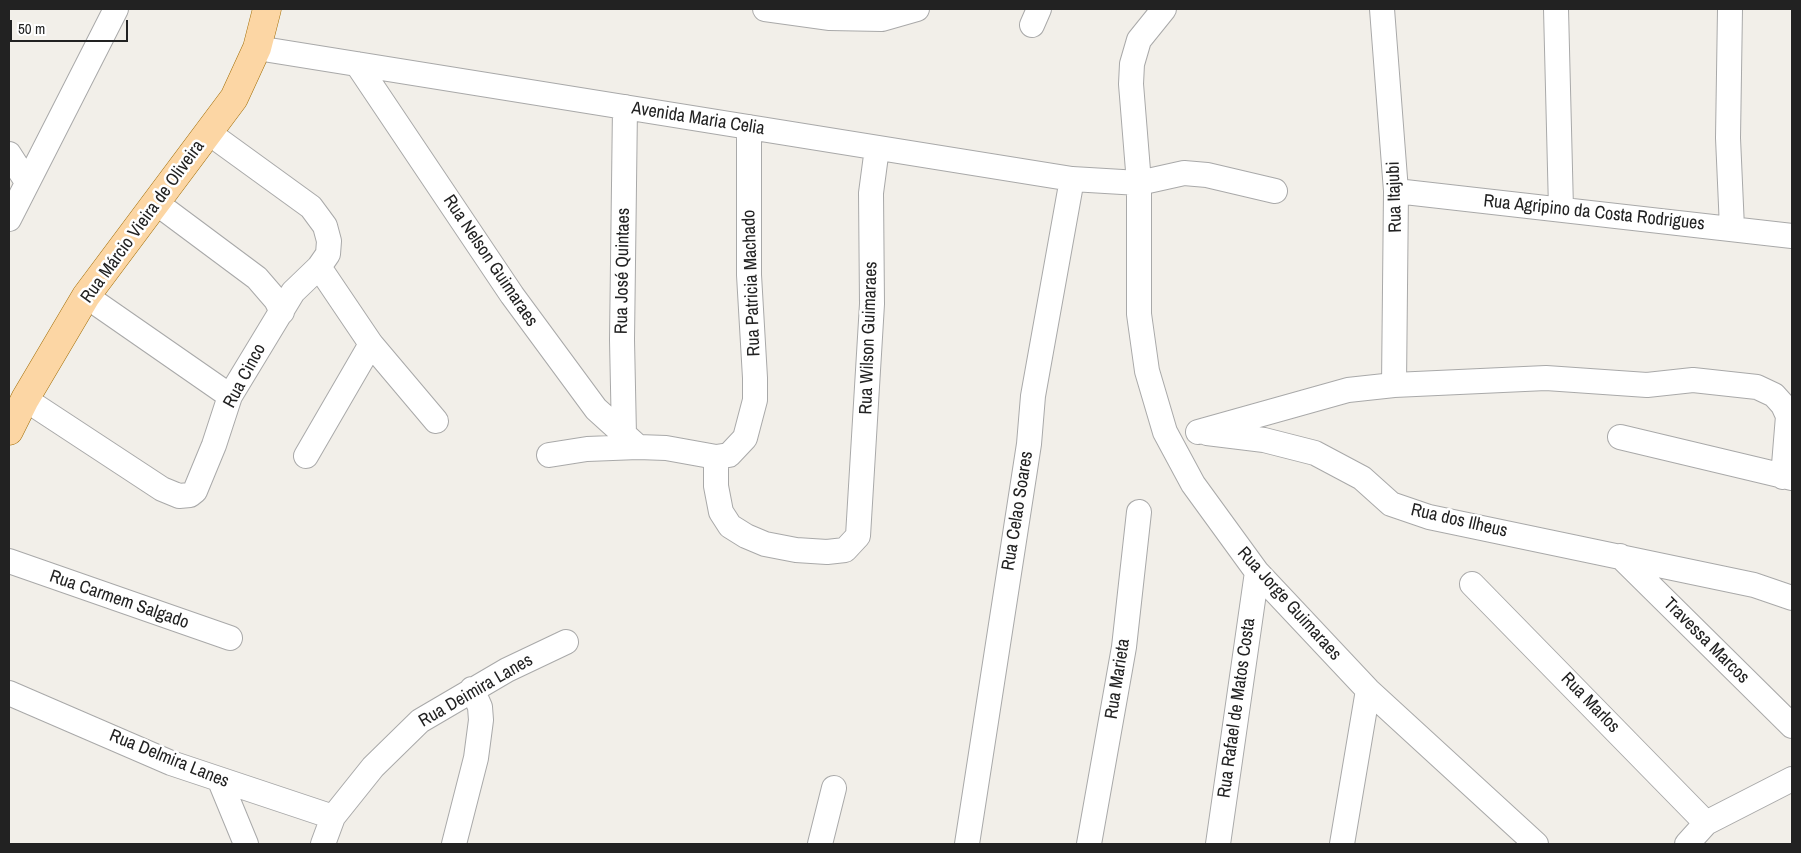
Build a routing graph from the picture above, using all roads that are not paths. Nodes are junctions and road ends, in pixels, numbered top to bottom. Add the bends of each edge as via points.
1 (116, 9) edge
2 (267, 9) edge
3 (764, 9) edge
4 (917, 9) edge
5 (1164, 9) edge
6 (1382, 9) edge
7 (1556, 9) edge
8 (1730, 9) edge
9 (256, 48) junction
10 (357, 64) junction
11 (625, 107) junction
12 (749, 127) junction
13 (208, 133) junction
14 (877, 148) junction
15 (9, 154) edge
16 (1072, 179) junction
17 (27, 182) junction
18 (1139, 183) junction
19 (1396, 191) junction
20 (1275, 192) dead end
21 (155, 202) junction
22 (1561, 210) junction
23 (9, 219) edge
24 (1732, 228) junction
25 (1792, 236) edge
26 (319, 267) junction
27 (86, 296) junction
28 (282, 312) junction
29 (371, 344) junction
30 (1394, 385) junction
31 (230, 396) junction
32 (25, 399) junction
33 (436, 421) dead end
34 (9, 431) edge
35 (1165, 432) junction
36 (1198, 432) junction
37 (1620, 437) dead end
38 (631, 441) junction
39 (549, 455) dead end
40 (306, 456) dead end
41 (716, 457) junction
42 (1788, 477) edge
43 (1139, 512) dead end
44 (1620, 556) junction
45 (9, 561) edge
46 (1257, 572) junction
47 (1472, 584) dead end
48 (1792, 598) edge
49 (230, 638) dead end
50 (566, 642) dead end
51 (472, 689) junction
52 (1368, 690) junction
53 (9, 693) edge
54 (1792, 726) edge
55 (1792, 779) edge
56 (220, 781) junction
57 (834, 788) dead end
58 (333, 817) junction
59 (1706, 823) junction
60 (1514, 834) edge
61 (246, 844) edge
62 (323, 844) edge
63 (454, 844) edge
64 (820, 844) edge
65 (967, 844) edge
66 (1089, 844) edge
67 (1218, 844) edge
68 (1342, 844) edge
69 (1536, 844) edge
70 (1687, 844) edge

1 - 17 street
2 - 9 main road, Rua Márcio Vieira de Oliveira
3 - 4 street via 830,18 882,19
5 - 18 street, Rua Jorge Guimaraes via 1139,40 1132,64
6 - 19 street, Rua Itajubi
7 - 22 street
8 - 24 street via 1728,138
9 - 10 street, Avenida Maria Celia
9 - 13 main road, Rua Márcio Vieira de Oliveira via 234,98
10 - 11 street, Avenida Maria Celia
10 - 38 street, Rua Nelson Guimaraes via 512,295 596,408
11 - 12 street, Avenida Maria Celia
11 - 38 street, Rua José Quintaes via 622,340
12 - 14 street, Avenida Maria Celia
12 - 41 street, Rua Patricia Machado via 749,275 755,400 745,438 729,455
13 - 21 main road, Rua Márcio Vieira de Oliveira
13 - 26 street, Rua Cinco via 311,207 325,226 329,241 328,254
14 - 16 street, Avenida Maria Celia
14 - 41 street, Rua Wilson Guimaraes via 871,193 872,304 858,536 849,547 827,552 765,544 746,536 730,526 721,512
15 - 17 street
16 - 18 street, Avenida Maria Celia
16 - 65 street, Rua Celao Soares via 1033,396 1029,444
17 - 23 street
18 - 20 street, Avenida Maria Celia via 1184,173 1200,174
18 - 35 street, Rua Jorge Guimaraes via 1139,314 1147,371
19 - 22 street, Rua Agripino da Costa Rodrigues
19 - 30 street, Rua Itajubi
21 - 27 main road, Rua Márcio Vieira de Oliveira
21 - 28 street via 257,278
22 - 24 street, Rua Agripino da Costa Rodrigues
24 - 25 street, Rua Agripino da Costa Rodrigues
26 - 28 street, Rua Cinco via 293,292
26 - 29 street
27 - 31 street
27 - 32 main road, Rua Márcio Vieira de Oliveira
28 - 31 street, Rua Cinco
29 - 33 street
29 - 40 street
30 - 36 street via 1348,390
30 - 42 street via 1546,378 1647,385 1693,380 1757,387 1774,396 1788,416
31 - 32 street, Rua Cinco via 195,491 179,496 162,489
32 - 34 main road, Rua Márcio Vieira de Oliveira
35 - 36 street, Rua dos Ilheus
35 - 46 street, Rua Jorge Guimaraes via 1193,484
36 - 44 street, Rua dos Ilheus via 1264,440 1315,453 1362,478 1391,504 1429,517
37 - 42 street
38 - 39 street
38 - 41 street
43 - 66 street, Rua Marieta via 1124,647
44 - 48 street, Rua dos Ilheus via 1754,585
44 - 54 street, Travessa Marcos
45 - 49 street, Rua Carmem Salgado
46 - 52 street, Rua Jorge Guimaraes
46 - 67 street, Rua Rafael de Matos Costa
47 - 59 street, Rua Marlos
50 - 51 street, Rua Deimira Lanes
51 - 58 street, Rua Deimira Lanes via 420,721 374,767
51 - 63 street via 480,707 481,720 476,758
52 - 60 street, Rua Jorge Guimaraes
52 - 68 street
53 - 56 street, Rua Delmira Lanes
55 - 59 street
56 - 58 street, Rua Delmira Lanes
56 - 61 street
57 - 64 street
58 - 62 street, Rua Deimira Lanes
59 - 70 street
60 - 69 street, Rua Jorge Guimaraes

